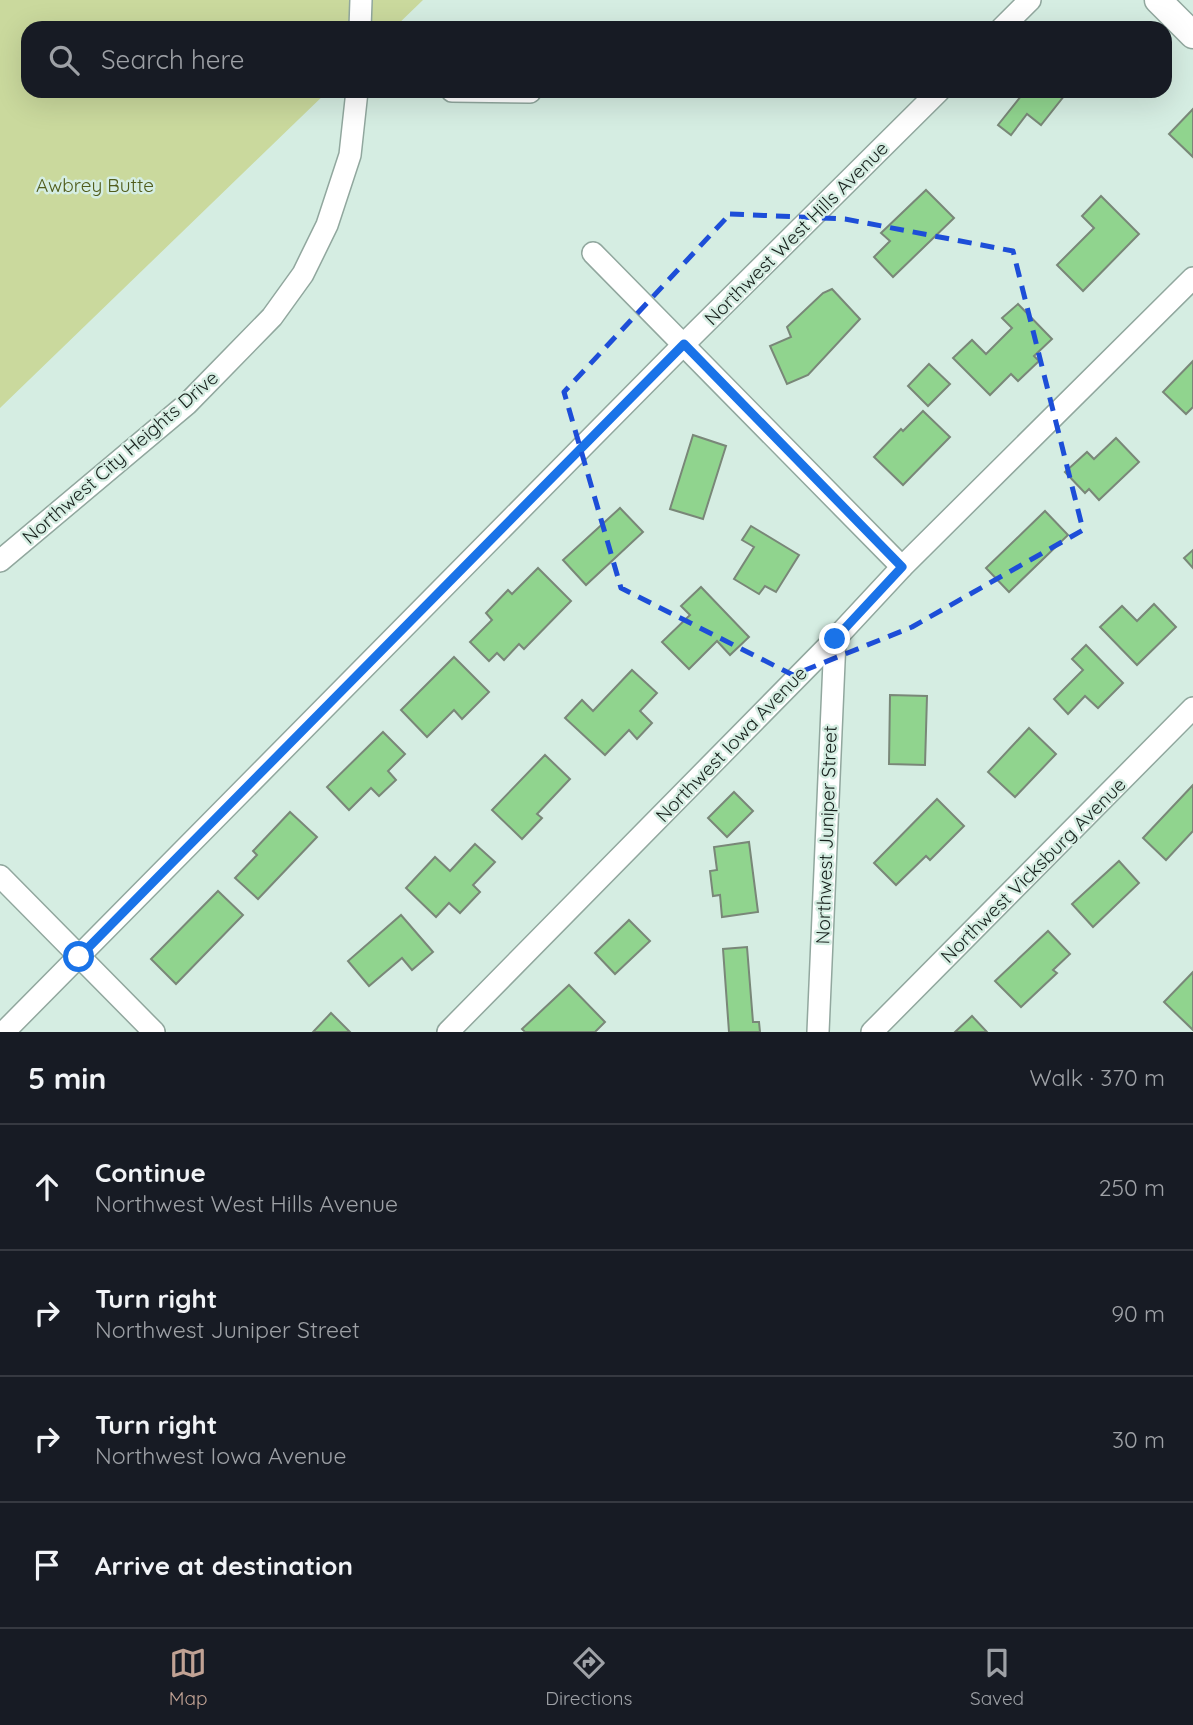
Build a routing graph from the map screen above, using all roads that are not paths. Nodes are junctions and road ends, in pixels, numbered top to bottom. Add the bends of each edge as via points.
1 (361, 0) edge
2 (1030, 0) edge
3 (1158, 0) edge
4 (360, 21) edge
5 (1009, 21) edge
6 (1193, 36) edge
7 (356, 98) edge
8 (932, 98) edge
9 (593, 253) dead end
10 (1193, 278) edge
11 (684, 344) junction
12 (0, 561) edge
13 (902, 567) junction
14 (835, 639) junction
15 (1193, 708) edge
16 (0, 876) edge
17 (79, 957) junction
18 (4, 1032) edge
19 (154, 1032) edge
20 (449, 1032) edge
21 (818, 1032) edge
22 (872, 1032) edge

1 - 4 street
2 - 5 street
3 - 6 street
7 - 12 street, Northwest City Heights Drive via 349,155 327,225 303,274 272,317 187,404
8 - 11 street, Northwest West Hills Avenue
9 - 11 street
10 - 13 street, Northwest Iowa Avenue
11 - 13 street
11 - 17 street, Northwest West Hills Avenue
13 - 14 street, Northwest Iowa Avenue
14 - 20 street, Northwest Iowa Avenue
14 - 21 street, Northwest Juniper Street
15 - 22 street, Northwest Vicksburg Avenue
16 - 17 street
17 - 18 street, Northwest West Hills Avenue
17 - 19 street

